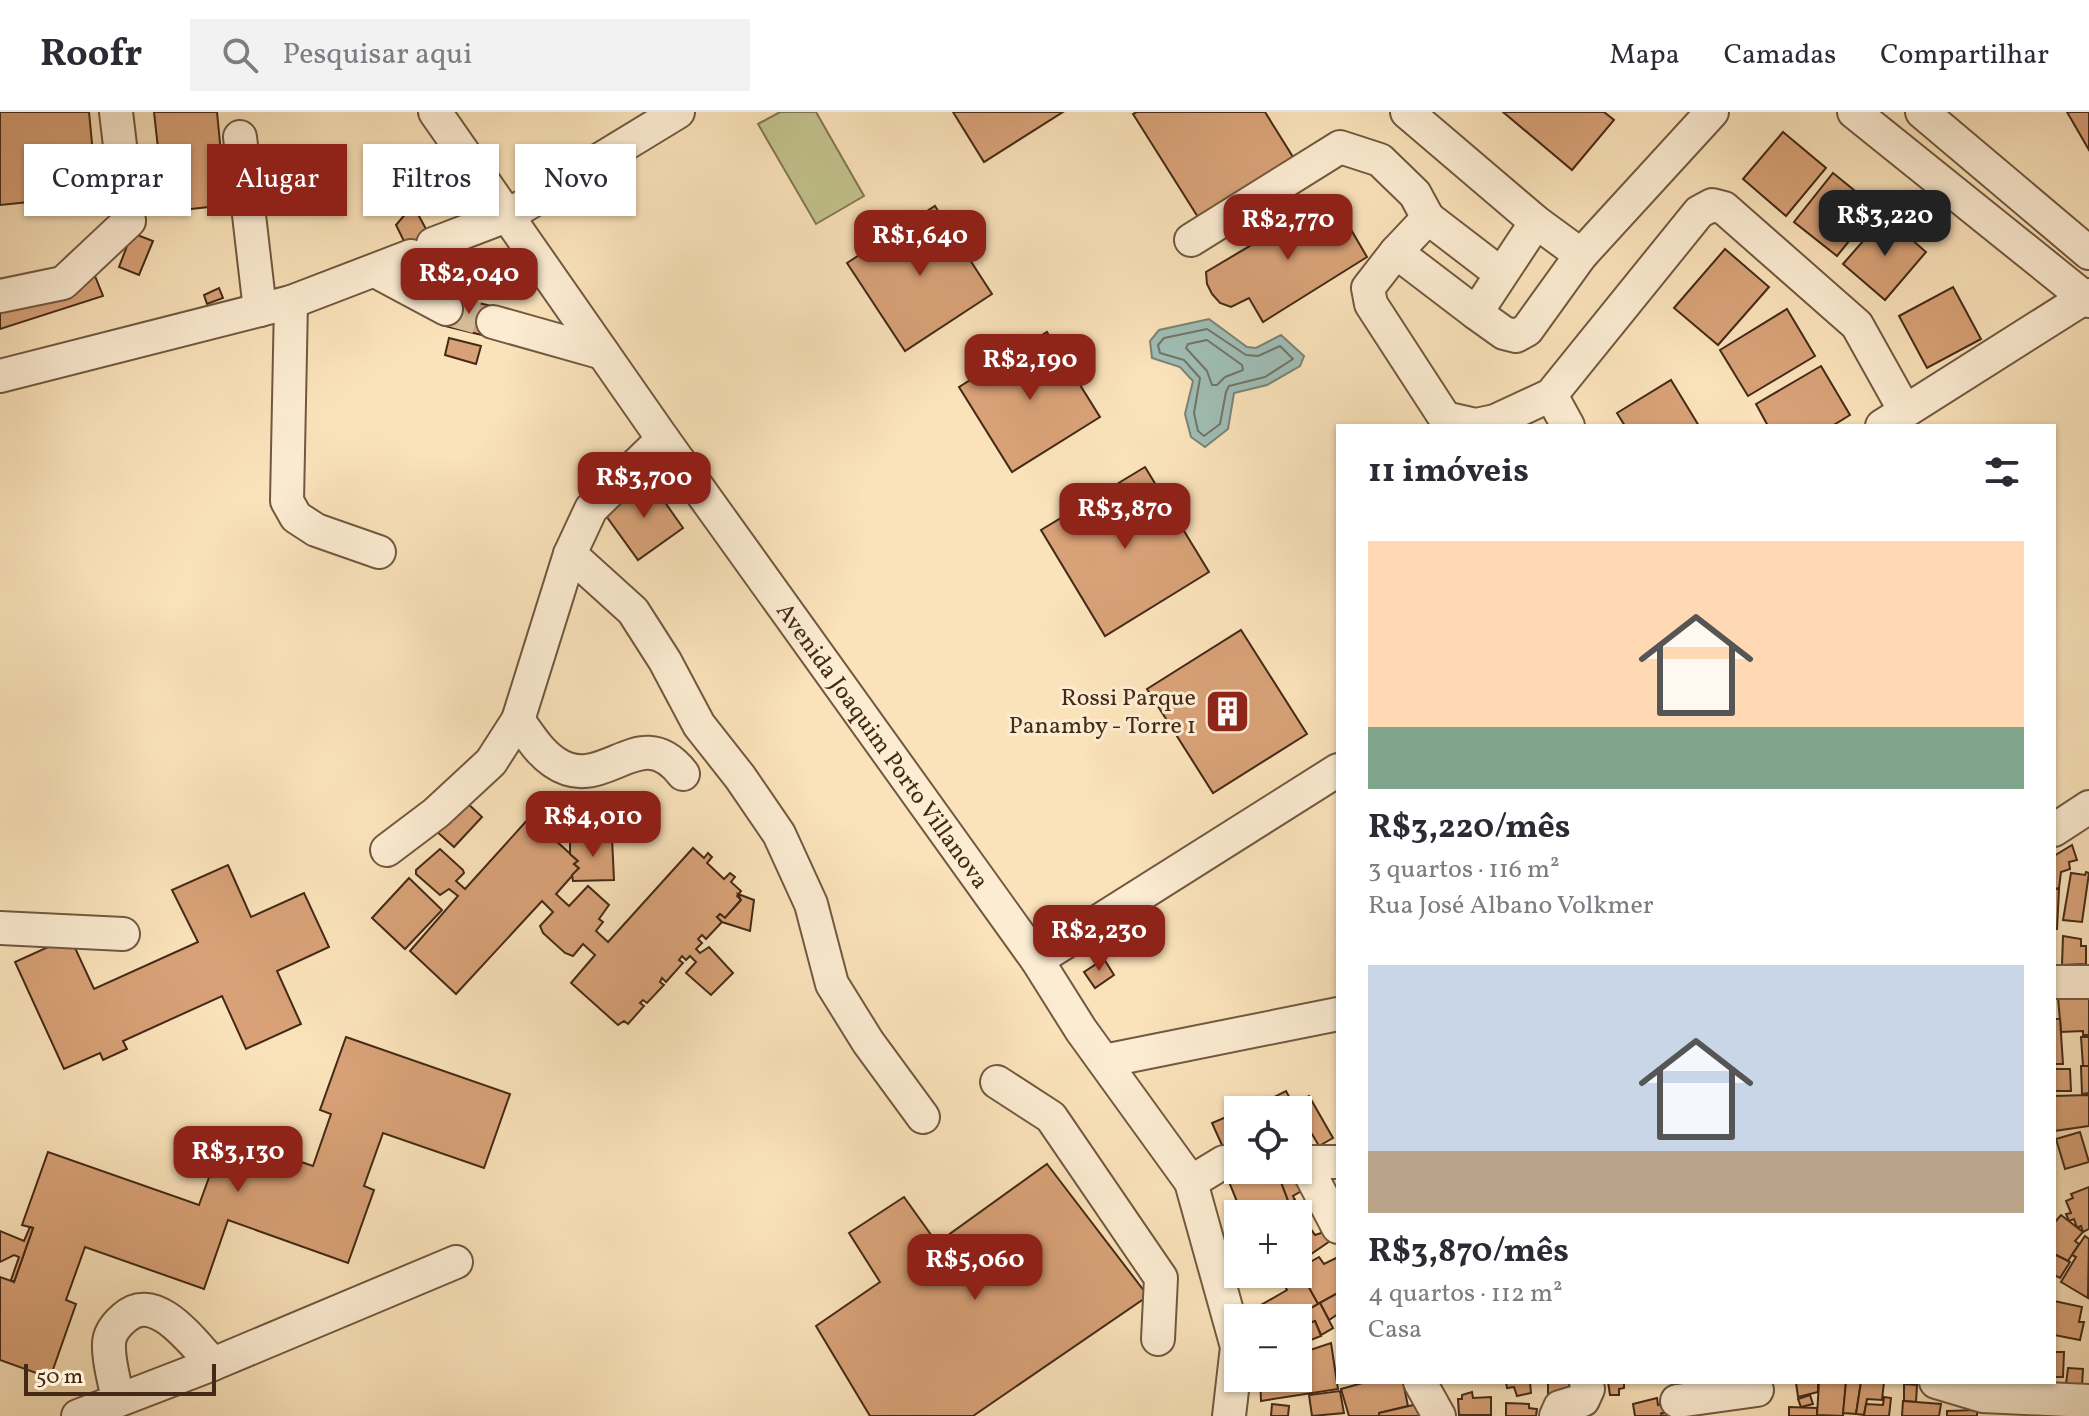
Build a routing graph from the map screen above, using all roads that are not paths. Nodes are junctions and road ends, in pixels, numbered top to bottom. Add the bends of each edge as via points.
1 (116, 112) edge
2 (435, 112) edge
3 (678, 112) edge
4 (1712, 112) edge
5 (1854, 112) edge
6 (1922, 112) edge
7 (1421, 117) edge
8 (240, 137) dead end
9 (509, 215) junction
10 (1428, 218) junction
11 (1536, 222) junction
12 (1191, 240) dead end
13 (1396, 252) junction
14 (2089, 253) edge
15 (1581, 255) junction
16 (375, 271) junction
17 (1501, 274) junction
18 (0, 296) edge
19 (2088, 298) edge
20 (291, 302) junction
21 (446, 309) tunnel mouth
22 (260, 310) junction
23 (1476, 313) junction
24 (493, 322) tunnel mouth
25 (603, 353) junction
26 (0, 376) edge
27 (1551, 395) junction
28 (1893, 419) edge
29 (1472, 424) edge
30 (1480, 424) edge
31 (1567, 424) edge
32 (663, 439) junction
33 (379, 552) dead end
34 (570, 554) junction
35 (518, 720) junction
36 (1336, 771) edge
37 (683, 774) dead end
38 (2089, 807) edge
39 (2056, 829) edge
40 (387, 850) dead end
41 (0, 928) edge
42 (123, 934) dead end
43 (1037, 960) junction
44 (2056, 982) edge
45 (2089, 982) edge
46 (1336, 1014) edge
47 (1104, 1061) junction
48 (997, 1082) dead end
49 (923, 1117) dead end
50 (1224, 1162) edge
51 (1312, 1162) edge
52 (1336, 1162) edge
53 (1312, 1181) edge
54 (1191, 1182) junction
55 (1336, 1223) edge
56 (456, 1262) dead end
57 (1158, 1339) dead end
58 (213, 1364) junction
59 (1421, 1384) edge
60 (1587, 1384) edge
61 (1943, 1384) edge
62 (1758, 1396) edge
63 (118, 1400) junction
64 (1677, 1401) dead end
65 (2089, 1401) edge
66 (78, 1416) edge
67 (1229, 1416) edge
68 (1439, 1416) edge
69 (1556, 1416) edge

1 - 18 street via 129,221 63,283
2 - 9 street, Avenida Joaquim Porto Villanova
3 - 9 street
4 - 15 street
5 - 19 street
6 - 14 street
7 - 11 street
8 - 22 street
9 - 16 street
9 - 25 street, Avenida Joaquim Porto Villanova
10 - 12 street via 1415,194 1380,160 1340,147
10 - 13 street
10 - 17 street
11 - 15 street
11 - 17 street
13 - 23 street
13 - 29 street via 1368,288 1371,304 1445,418
15 - 23 street via 1527,330 1516,336 1504,333
16 - 20 street
16 - 21 street
17 - 23 street
19 - 28 street
20 - 22 street
20 - 33 street via 287,501 296,517 316,530
22 - 26 street
24 - 25 street
25 - 32 street, Avenida Joaquim Porto Villanova
27 - 28 street via 1699,212 1712,205 1724,208 1857,325
27 - 30 street
27 - 31 street
32 - 34 street via 591,509
32 - 43 street, Avenida Joaquim Porto Villanova
34 - 35 street
34 - 49 street via 633,611 699,725 779,834 811,904 832,984
35 - 37 street via 540,750 574,770 597,770 649,752 662,754
35 - 40 street via 491,762
36 - 43 street
38 - 39 street
41 - 42 street
43 - 47 street, Avenida Joaquim Porto Villanova
44 - 45 street
46 - 47 street
47 - 54 street, Avenida Joaquim Porto Villanova
48 - 57 street via 1051,1117 1161,1278
50 - 54 street
51 - 52 street
53 - 55 street
54 - 67 street, Avenida Joaquim Porto Villanova via 1237,1347
56 - 58 street
58 - 63 street
58 - 63 street via 170,1319 151,1309 129,1313 108,1342
59 - 68 street
60 - 69 street via 1583,1400 1560,1407
61 - 65 street via 1983,1396
62 - 64 street
63 - 66 street

